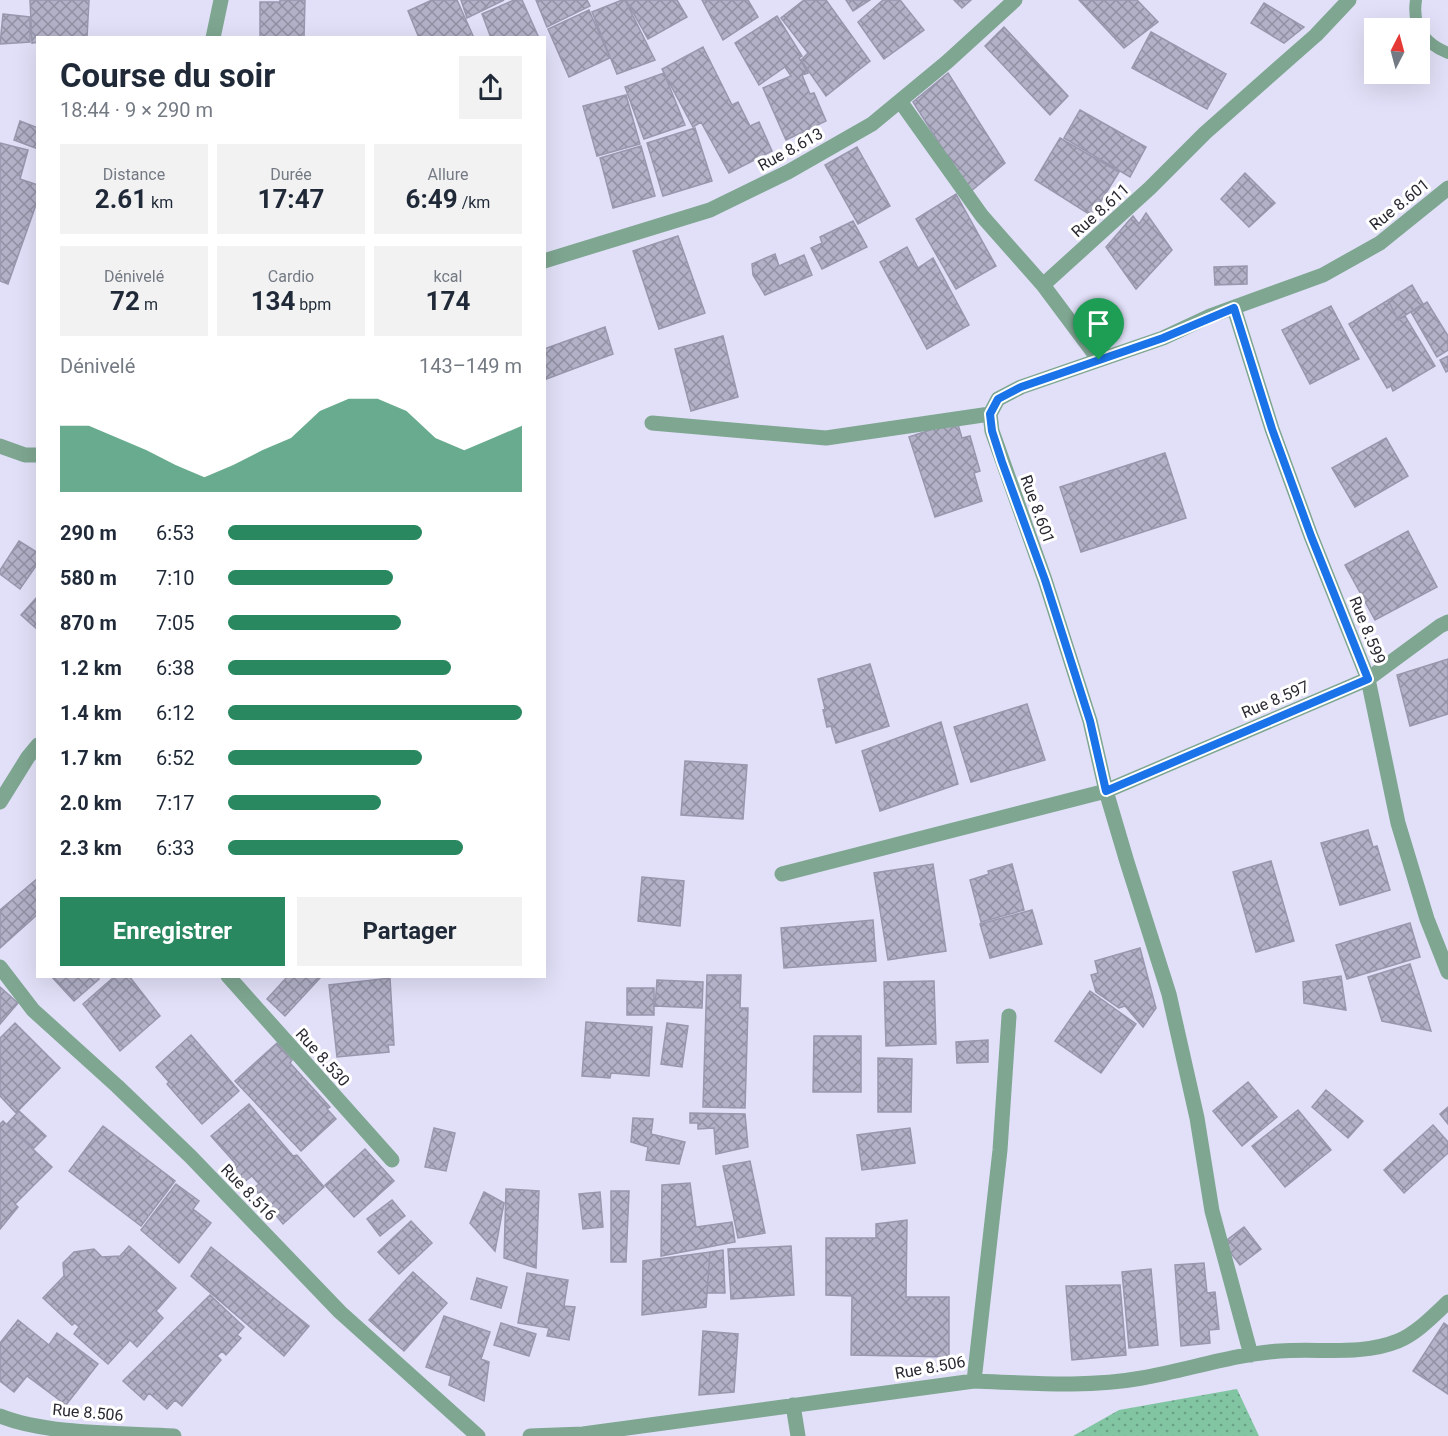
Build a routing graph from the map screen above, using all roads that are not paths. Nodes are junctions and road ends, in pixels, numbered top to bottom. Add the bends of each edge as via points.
1 (221, 0) edge
2 (1015, 0) edge
3 (1349, 0) edge
4 (1416, 0) edge
5 (213, 36) edge
6 (1448, 53) edge
7 (900, 101) junction
8 (1448, 188) edge
9 (546, 260) edge
10 (1043, 285) junction
11 (1234, 308) junction
12 (1099, 360) junction
13 (990, 414) junction
14 (652, 423) dead end
15 (0, 446) edge
16 (36, 455) edge
17 (1448, 622) edge
18 (1368, 679) junction
19 (34, 756) edge
20 (1106, 791) junction
21 (0, 802) edge
22 (782, 874) dead end
23 (0, 967) edge
24 (1448, 972) edge
25 (230, 978) edge
26 (1009, 1016) dead end
27 (392, 1160) dead end
28 (1448, 1302) edge
29 (1251, 1355) junction
30 (974, 1381) junction
31 (793, 1405) junction
32 (0, 1416) edge
33 (15, 1429) edge
34 (174, 1436) edge
35 (478, 1436) edge
36 (530, 1436) edge
37 (798, 1436) edge

1 - 5 street
2 - 7 street, Rue 8.613
3 - 10 street, Rue 8.611 via 1317,35 1205,133
4 - 6 lane via 1420,32 1435,48
7 - 9 street, Rue 8.613 via 862,129 788,172 710,210
7 - 10 street via 982,216
8 - 11 street, Rue 8.601 via 1356,258 1323,275
10 - 12 street
11 - 12 street, Rue 8.601
11 - 18 street, Rue 8.599 via 1272,429
12 - 13 street, Rue 8.601 via 1021,387 998,399
13 - 14 street via 826,438
13 - 20 street, Rue 8.601 via 1002,462 1090,721
15 - 16 street via 25,456
17 - 18 street, Rue 8.597
18 - 20 street, Rue 8.597
18 - 24 street, Rue 8.599 via 1398,823 1427,919
19 - 21 street
20 - 22 street
20 - 29 street, Rue 8.601 via 1169,994 1197,1118 1212,1210
23 - 35 street, Rue 8.516 via 33,1010 191,1157 339,1312
25 - 27 street, Rue 8.530
26 - 30 street, Rue 8.506 via 1000,1150
28 - 29 street via 1396,1342 1370,1348
29 - 30 street via 1109,1383
30 - 31 street, Rue 8.506
31 - 36 street, Rue 8.506 via 583,1434
31 - 37 street
32 - 33 street, Rue 8.506
33 - 34 street, Rue 8.506

